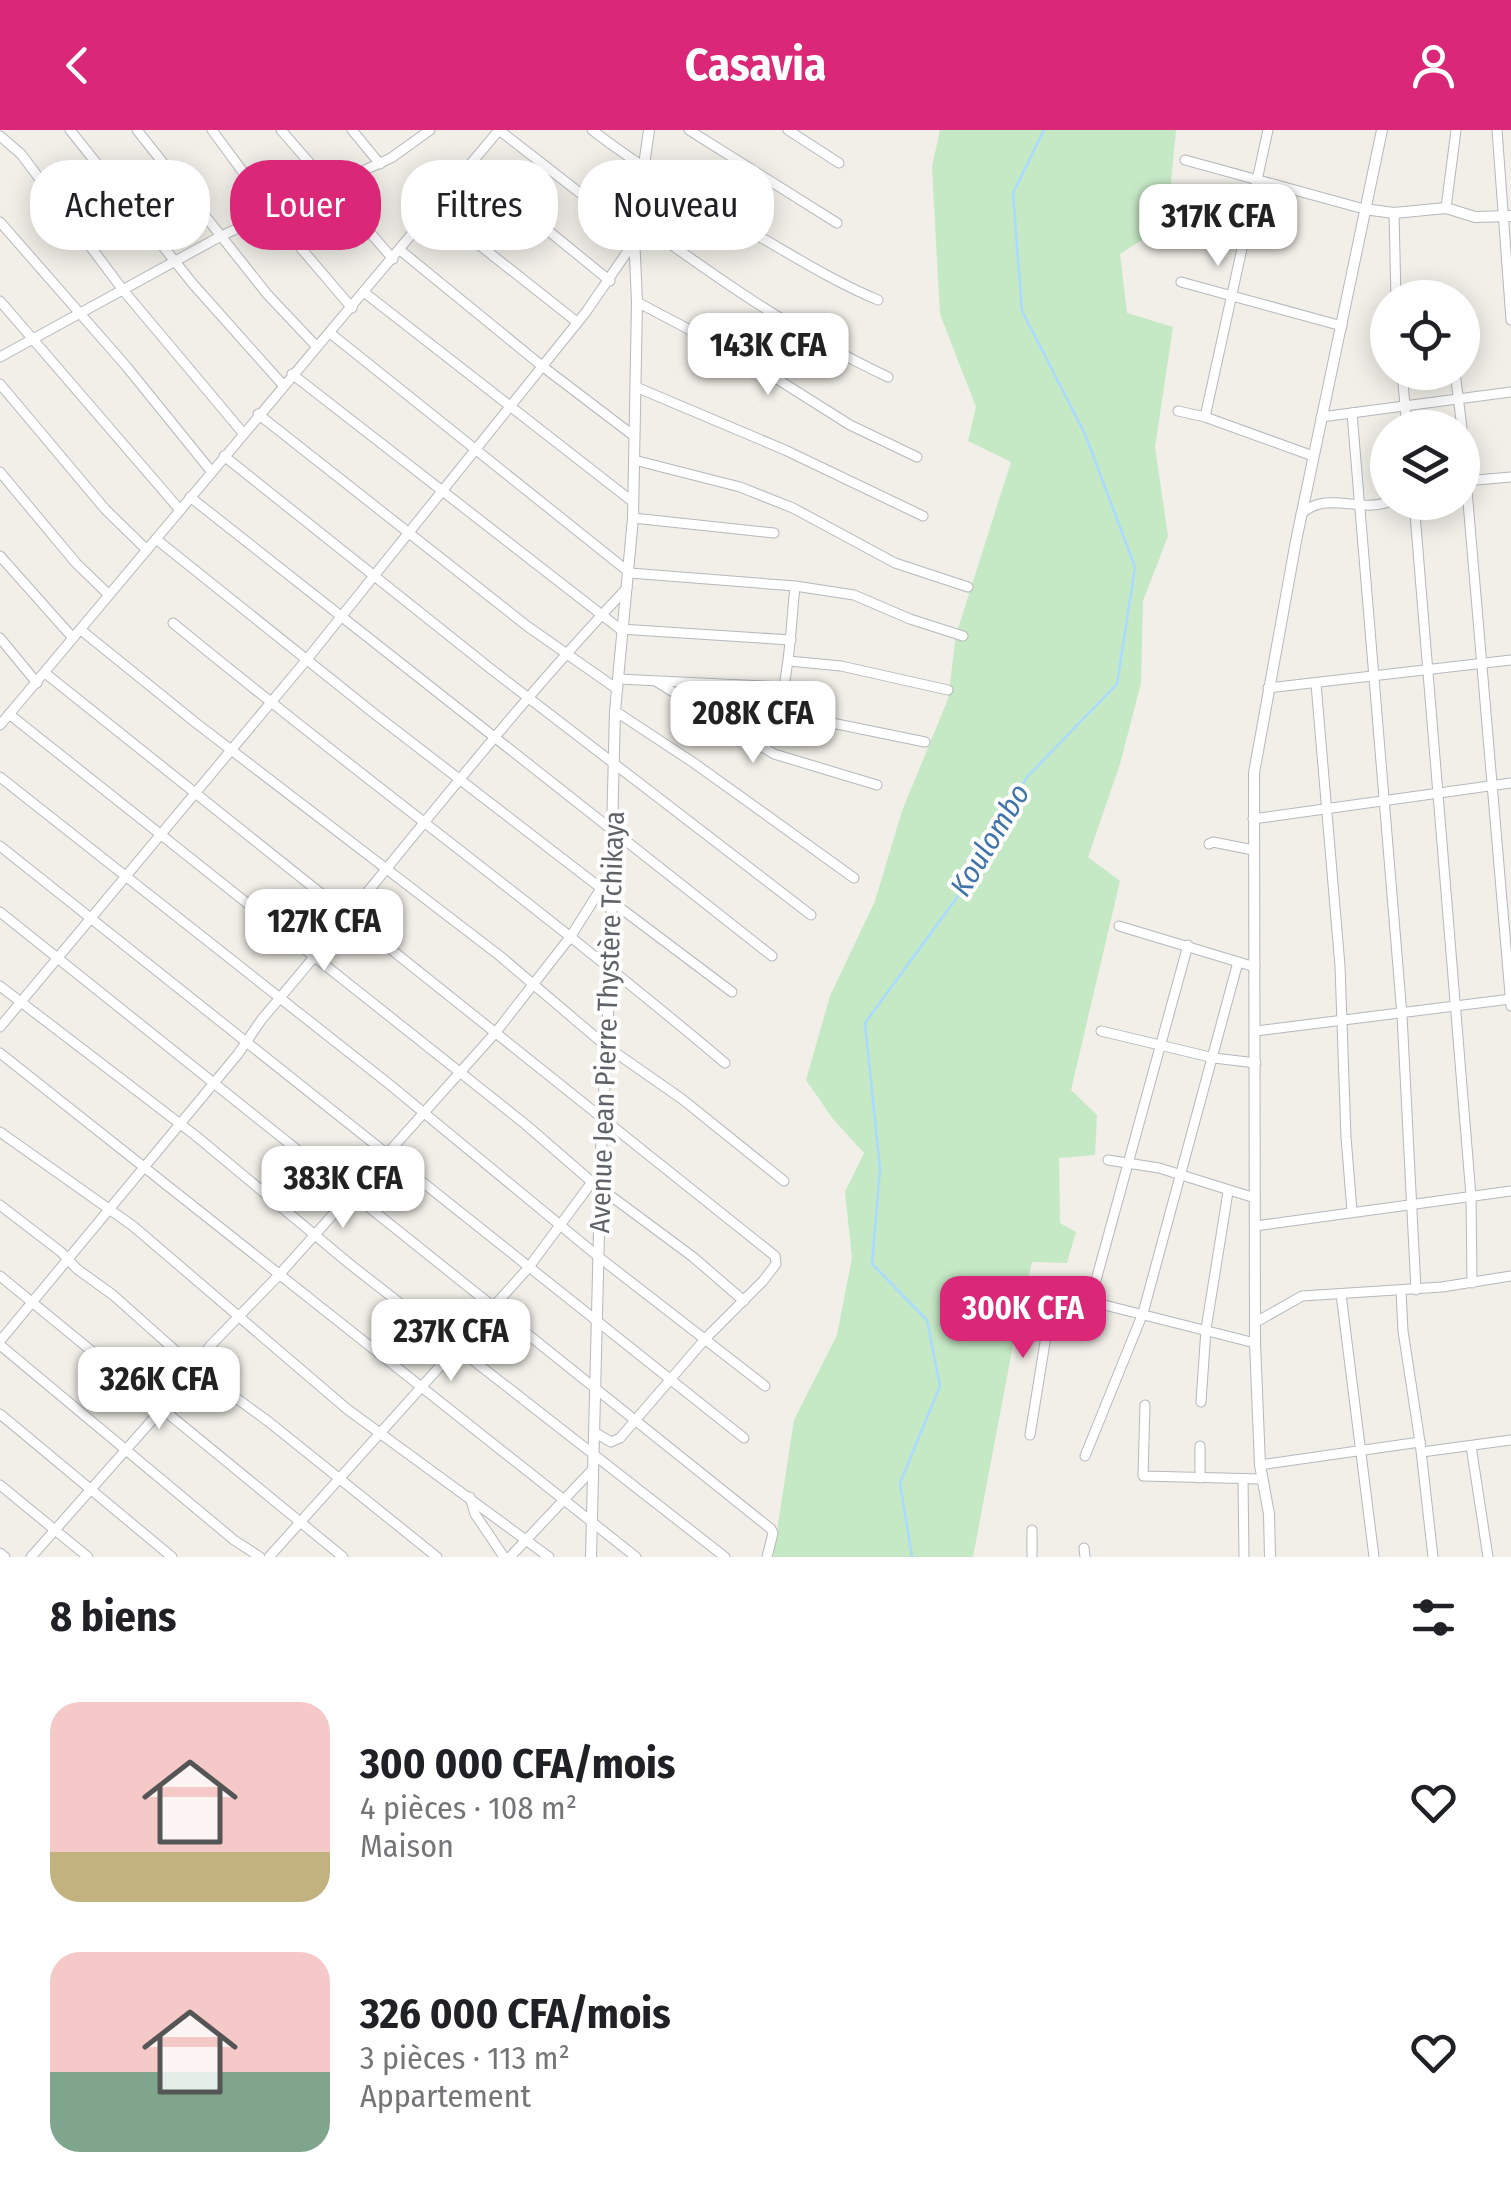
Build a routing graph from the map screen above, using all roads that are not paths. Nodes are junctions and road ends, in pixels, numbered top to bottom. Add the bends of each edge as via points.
1 (8, 130) edge
2 (70, 130) edge
3 (138, 130) edge
4 (212, 130) edge
5 (281, 130) edge
6 (352, 130) edge
7 (429, 130) edge
8 (499, 130) edge
9 (592, 130) edge
10 (649, 130) edge
11 (689, 130) edge
12 (788, 130) edge
13 (1268, 130) edge
14 (1382, 130) edge
15 (1456, 130) edge
16 (1496, 130) edge
17 (0, 135) edge
18 (234, 160) edge
19 (307, 160) edge
20 (377, 160) edge
21 (475, 160) edge
22 (634, 160) edge
23 (645, 160) edge
24 (1185, 160) dead end
25 (381, 163) edge
26 (839, 163) dead end
27 (1256, 178) junction
28 (578, 194) edge
29 (1446, 208) junction
30 (1364, 209) junction
31 (1394, 213) junction
32 (1506, 217) edge
33 (0, 222) edge
34 (838, 222) dead end
35 (230, 232) edge
36 (221, 236) junction
37 (558, 239) edge
38 (774, 244) edge
39 (381, 245) edge
40 (304, 250) edge
41 (400, 250) joint
42 (486, 250) edge
43 (628, 250) edge
44 (635, 250) edge
45 (680, 250) edge
46 (393, 259) junction
47 (176, 261) junction
48 (1396, 280) edge
49 (610, 281) junction
50 (1181, 282) dead end
51 (123, 290) junction
52 (365, 293) junction
53 (1233, 298) junction
54 (878, 300) dead end
55 (0, 302) edge
56 (638, 302) junction
57 (352, 308) junction
58 (80, 312) junction
59 (1511, 320) edge
60 (578, 322) junction
61 (1342, 326) junction
62 (330, 333) junction
63 (31, 339) junction
64 (318, 348) junction
65 (0, 357) edge
66 (542, 366) junction
67 (292, 374) junction
68 (888, 376) dead end
69 (0, 384) edge
70 (282, 386) junction
71 (636, 387) junction
72 (1404, 390) edge
73 (1457, 390) edge
74 (1511, 392) edge
75 (1458, 398) junction
76 (1405, 404) junction
77 (510, 407) junction
78 (1406, 410) edge
79 (1460, 410) edge
80 (1178, 411) dead end
81 (1352, 412) junction
82 (258, 414) junction
83 (1206, 417) junction
84 (1321, 418) junction
85 (243, 432) junction
86 (634, 436) junction
87 (476, 448) junction
88 (224, 456) junction
89 (1314, 456) junction
90 (916, 457) dead end
91 (634, 460) junction
92 (212, 471) junction
93 (0, 472) edge
94 (1511, 477) edge
95 (1480, 480) edge
96 (442, 490) junction
97 (190, 497) junction
98 (633, 502) junction
99 (1370, 505) edge
100 (1361, 506) junction
101 (180, 510) junction
102 (1301, 514) junction
103 (924, 516) dead end
104 (633, 518) junction
105 (1415, 520) edge
106 (1469, 520) edge
107 (408, 532) junction
108 (774, 532) dead end
109 (156, 539) junction
110 (148, 550) junction
111 (0, 556) edge
112 (630, 573) junction
113 (374, 575) junction
114 (795, 586) junction
115 (968, 587) dead end
116 (627, 588) junction
117 (109, 596) junction
118 (341, 616) junction
119 (600, 616) junction
120 (172, 623) dead end
121 (620, 628) junction
122 (77, 634) junction
123 (963, 636) dead end
124 (0, 638) edge
125 (791, 640) junction
126 (566, 654) junction
127 (308, 658) junction
128 (1511, 660) edge
129 (788, 661) junction
130 (1482, 663) junction
131 (1426, 670) junction
132 (45, 673) junction
133 (1372, 677) junction
134 (37, 682) junction
135 (657, 682) junction
136 (617, 684) junction
137 (1316, 684) junction
138 (784, 687) junction
139 (1268, 688) junction
140 (948, 690) dead end
141 (530, 699) junction
142 (271, 704) junction
143 (615, 711) junction
144 (778, 712) junction
145 (9, 714) junction
146 (0, 725) edge
147 (495, 740) junction
148 (925, 742) dead end
149 (759, 747) junction
150 (232, 748) junction
151 (614, 764) junction
152 (0, 777) edge
153 (459, 780) junction
154 (1511, 783) edge
155 (877, 785) dead end
156 (1492, 786) junction
157 (194, 794) junction
158 (1438, 794) junction
159 (1384, 803) junction
160 (1329, 810) junction
161 (1253, 819) junction
162 (425, 822) junction
163 (613, 832) junction
164 (162, 835) junction
165 (1209, 844) dead end
166 (0, 846) edge
167 (1252, 850) junction
168 (387, 869) junction
169 (610, 873) junction
170 (125, 878) junction
171 (854, 878) dead end
172 (602, 888) junction
173 (611, 902) junction
174 (0, 912) edge
175 (810, 915) dead end
176 (350, 916) junction
177 (91, 918) junction
178 (1118, 926) dead end
179 (571, 936) junction
180 (1188, 945) junction
181 (772, 956) dead end
182 (314, 957) junction
183 (57, 958) junction
184 (1238, 962) junction
185 (1254, 967) junction
186 (611, 968) junction
187 (533, 984) junction
188 (0, 986) edge
189 (732, 992) dead end
190 (280, 998) junction
191 (21, 1001) junction
192 (1511, 1002) edge
193 (1458, 1007) junction
194 (1402, 1015) junction
195 (1341, 1022) junction
196 (0, 1027) edge
197 (1101, 1031) dead end
198 (1256, 1031) junction
199 (496, 1032) junction
200 (247, 1040) junction
201 (606, 1046) junction
202 (1161, 1046) junction
203 (0, 1053) edge
204 (1214, 1058) junction
205 (725, 1063) dead end
206 (1256, 1063) junction
207 (458, 1071) junction
208 (212, 1082) junction
209 (424, 1113) junction
210 (602, 1116) junction
211 (178, 1123) junction
212 (0, 1132) edge
213 (388, 1154) junction
214 (1108, 1160) dead end
215 (1128, 1163) junction
216 (144, 1165) junction
217 (1182, 1176) junction
218 (784, 1181) dead end
219 (596, 1185) junction
220 (1511, 1191) edge
221 (351, 1192) junction
222 (1228, 1192) junction
223 (1472, 1196) junction
224 (1255, 1198) junction
225 (1413, 1203) junction
226 (0, 1205) edge
227 (109, 1208) junction
228 (1352, 1211) junction
229 (562, 1226) junction
230 (1255, 1226) junction
231 (314, 1235) junction
232 (66, 1258) junction
233 (600, 1258) junction
234 (529, 1267) junction
235 (0, 1276) edge
236 (278, 1276) junction
237 (1511, 1276) edge
238 (1472, 1283) junction
239 (1033, 1287) dead end
240 (1416, 1290) junction
241 (1401, 1291) junction
242 (1053, 1293) junction
243 (1341, 1294) junction
244 (32, 1302) junction
245 (744, 1302) junction
246 (1090, 1302) junction
247 (492, 1307) junction
248 (1142, 1313) junction
249 (238, 1318) junction
250 (598, 1321) junction
251 (1256, 1322) junction
252 (1206, 1329) junction
253 (706, 1338) junction
254 (0, 1343) edge
255 (1255, 1343) junction
256 (457, 1349) junction
257 (195, 1368) junction
258 (669, 1379) junction
259 (596, 1386) junction
260 (765, 1386) dead end
261 (422, 1387) junction
262 (1202, 1402) dead end
263 (1145, 1405) dead end
264 (162, 1410) junction
265 (0, 1414) edge
266 (636, 1420) junction
267 (381, 1432) junction
268 (594, 1432) junction
269 (1030, 1434) dead end
270 (744, 1438) dead end
271 (1511, 1440) edge
272 (1200, 1446) dead end
273 (1471, 1446) junction
274 (1421, 1447) junction
275 (126, 1451) junction
276 (1359, 1452) junction
277 (592, 1456) junction
278 (1085, 1456) dead end
279 (1260, 1465) junction
280 (592, 1470) junction
281 (340, 1478) junction
282 (1200, 1478) junction
283 (1243, 1479) junction
284 (1261, 1479) junction
285 (0, 1485) edge
286 (91, 1489) junction
287 (470, 1497) junction
288 (564, 1499) junction
289 (593, 1521) junction
290 (300, 1522) junction
291 (55, 1530) junction
292 (1032, 1530) dead end
293 (526, 1539) junction
294 (31, 1557) edge
295 (88, 1557) edge
296 (172, 1557) edge
297 (260, 1557) edge
298 (269, 1557) edge
299 (343, 1557) edge
300 (438, 1557) edge
301 (507, 1557) edge
302 (549, 1557) edge
303 (592, 1557) edge
304 (636, 1557) edge
305 (726, 1557) edge
306 (767, 1557) edge
307 (1032, 1557) edge
308 (1244, 1557) edge
309 (1270, 1557) edge
310 (1374, 1557) edge
311 (1433, 1557) edge
312 (1488, 1557) edge

1 - 17 street
2 - 47 street
3 - 36 street
4 - 18 street
5 - 19 street
6 - 20 street
7 - 25 street
8 - 21 street
8 - 28 street
9 - 22 street
10 - 23 street, Avenue Jean Pierre Thystère Tchikaya
11 - 34 street
12 - 26 street
13 - 27 street
14 - 30 street
15 - 29 street
16 - 32 street
17 - 51 street via 46,184
24 - 27 street
27 - 30 street
27 - 53 street
29 - 31 street
29 - 32 street
30 - 31 street
30 - 61 street
31 - 48 street
32 - 59 street
33 - 58 street
35 - 36 street
36 - 47 street
36 - 64 street
37 - 49 street
38 - 54 street
39 - 46 street
40 - 57 street
41 - 46 street
41 - 66 street
42 - 60 street
43 - 49 street
44 - 56 street, Avenue Jean Pierre Thystère Tchikaya
45 - 68 street via 768,310
46 - 52 street
47 - 51 street
47 - 70 street
49 - 60 street
50 - 53 street
51 - 58 street
51 - 85 street
52 - 57 street
52 - 77 street
53 - 61 street
53 - 83 street
55 - 63 street
56 - 71 street, Avenue Jean Pierre Thystère Tchikaya
56 - 90 street
57 - 62 street
58 - 63 street
58 - 92 street
60 - 66 street
61 - 84 street
62 - 64 street
62 - 87 street
63 - 65 street
63 - 101 street
64 - 67 street
66 - 77 street
66 - 86 street
67 - 70 street
67 - 96 street
69 - 110 street
70 - 82 street
71 - 86 street, Avenue Jean Pierre Thystère Tchikaya
71 - 103 street
72 - 76 street
73 - 75 street
74 - 75 street
75 - 76 street
75 - 79 street
76 - 78 street
76 - 81 street
77 - 87 street
77 - 98 street
80 - 83 street
81 - 84 street
81 - 100 street
82 - 85 street
82 - 107 street
83 - 89 street
84 - 89 street
85 - 88 street
86 - 91 street, Avenue Jean Pierre Thystère Tchikaya
87 - 96 street
87 - 112 street
88 - 92 street
88 - 113 street
89 - 102 street
91 - 98 street, Avenue Jean Pierre Thystère Tchikaya
91 - 115 street via 740,487 895,563
92 - 97 street
93 - 117 street
94 - 95 street
96 - 107 street
96 - 119 street
97 - 101 street
97 - 118 street
98 - 104 street, Avenue Jean Pierre Thystère Tchikaya
99 - 100 street
100 - 102 street via 1322,501
100 - 133 street
101 - 109 street
102 - 139 street
104 - 108 street
104 - 112 street, Avenue Jean Pierre Thystère Tchikaya
105 - 131 street
106 - 130 street
107 - 113 street
107 - 126 street
109 - 110 street
109 - 127 street
110 - 117 street
111 - 122 street
112 - 114 street
112 - 116 street, Avenue Jean Pierre Thystère Tchikaya
113 - 118 street
113 - 141 street
114 - 123 street via 865,597
114 - 125 street
116 - 119 street
116 - 121 street, Avenue Jean Pierre Thystère Tchikaya
117 - 122 street
118 - 127 street
118 - 147 street
119 - 121 street
119 - 126 street
120 - 142 street
121 - 125 street
121 - 136 street, Avenue Jean Pierre Thystère Tchikaya
122 - 132 street
122 - 150 street
124 - 134 street
125 - 129 street
126 - 136 street
126 - 141 street
127 - 142 street
127 - 153 street
128 - 130 street
129 - 138 street
129 - 140 street
130 - 131 street
130 - 156 street
131 - 133 street
131 - 158 street
132 - 134 street
132 - 157 street
133 - 137 street
133 - 159 street
134 - 145 street
135 - 136 street
135 - 138 street
135 - 149 street
136 - 143 street, Avenue Jean Pierre Thystère Tchikaya
137 - 139 street
137 - 160 street
138 - 144 street
139 - 161 street
141 - 147 street
141 - 151 street
142 - 150 street
142 - 162 street
143 - 151 street, Avenue Jean Pierre Thystère Tchikaya
143 - 171 street
144 - 148 street
144 - 149 street
145 - 146 street
145 - 164 street
147 - 153 street
147 - 163 street
149 - 155 street
150 - 157 street
150 - 168 street
151 - 163 street, Avenue Jean Pierre Thystère Tchikaya
151 - 175 street
152 - 170 street
153 - 162 street
153 - 172 street
154 - 156 street
156 - 158 street
156 - 192 street
157 - 164 street
157 - 176 street
158 - 159 street
158 - 193 street
159 - 160 street
159 - 194 street
160 - 161 street
160 - 195 street
161 - 167 street
162 - 168 street
162 - 179 street
163 - 169 street, Avenue Jean Pierre Thystère Tchikaya
163 - 181 street
164 - 170 street
164 - 182 street
165 - 167 street
166 - 177 street
167 - 185 street
168 - 176 street
168 - 187 street
169 - 172 street
169 - 173 street, Avenue Jean Pierre Thystère Tchikaya
170 - 177 street
170 - 190 street
172 - 179 street
173 - 186 street, Avenue Jean Pierre Thystère Tchikaya
173 - 189 street
174 - 183 street
176 - 182 street
176 - 199 street
177 - 183 street
177 - 200 street
178 - 180 street
179 - 186 street
179 - 187 street
180 - 184 street
180 - 202 street
182 - 190 street
182 - 207 street
183 - 191 street
183 - 208 street
184 - 185 street
184 - 204 street
185 - 198 street
186 - 201 street, Avenue Jean Pierre Thystère Tchikaya
186 - 205 street
187 - 199 street
187 - 201 street
188 - 191 street
190 - 200 street
190 - 209 street
191 - 196 street
191 - 211 street
192 - 193 street
193 - 194 street
193 - 223 street
194 - 195 street
194 - 225 street
195 - 198 street
195 - 228 street
197 - 202 street
198 - 206 street
199 - 207 street
199 - 210 street
200 - 208 street
200 - 213 street
201 - 210 street, Avenue Jean Pierre Thystère Tchikaya
201 - 218 street
202 - 204 street
202 - 215 street
203 - 216 street
204 - 206 street
204 - 217 street
206 - 224 street
207 - 209 street
207 - 219 street
208 - 211 street
208 - 221 street
209 - 213 street
209 - 229 street
210 - 219 street, Avenue Jean Pierre Thystère Tchikaya
210 - 245 street via 775,1256
211 - 216 street
211 - 231 street
212 - 227 street
213 - 221 street
213 - 234 street
214 - 215 street
215 - 217 street
215 - 246 street
216 - 227 street
216 - 236 street
217 - 222 street
217 - 248 street
219 - 229 street
219 - 233 street, Avenue Jean Pierre Thystère Tchikaya
219 - 245 street
220 - 223 street
221 - 231 street
221 - 247 street
222 - 224 street
222 - 252 street
223 - 225 street
223 - 238 street
224 - 230 street
225 - 228 street
225 - 240 street
226 - 232 street
227 - 232 street
227 - 249 street
228 - 230 street
229 - 233 street
229 - 234 street
230 - 251 street
231 - 236 street
231 - 256 street
232 - 244 street
232 - 257 street
233 - 250 street, Avenue Jean Pierre Thystère Tchikaya
233 - 253 street
234 - 247 street
234 - 250 street
235 - 244 street
236 - 249 street
236 - 261 street
237 - 238 street
238 - 240 street
239 - 242 street
240 - 241 street
241 - 243 street
241 - 274 street
242 - 246 street
242 - 269 street
243 - 251 street via 1300,1296
243 - 276 street
244 - 254 street
244 - 264 street
245 - 253 street
246 - 248 street
247 - 256 street
247 - 259 street
248 - 252 street
248 - 278 street
249 - 257 street
249 - 267 street
250 - 258 street
250 - 259 street, Avenue Jean Pierre Thystère Tchikaya
251 - 255 street
252 - 255 street
252 - 262 street
253 - 258 street
253 - 260 street
254 - 275 street
255 - 279 street
256 - 261 street
256 - 277 street
257 - 264 street
257 - 281 street
258 - 266 street
258 - 270 street
259 - 266 street
259 - 268 street, Avenue Jean Pierre Thystère Tchikaya
261 - 267 street
261 - 288 street
263 - 282 street via 1143,1476
264 - 275 street
264 - 290 street
265 - 286 street
266 - 268 street via 615,1441
266 - 306 street via 771,1529
267 - 281 street
267 - 287 street
268 - 277 street, Avenue Jean Pierre Thystère Tchikaya
271 - 273 street
272 - 282 street
273 - 274 street
273 - 312 street
274 - 276 street
274 - 311 street
275 - 286 street
275 - 297 street
276 - 279 street
276 - 310 street
277 - 280 street, Avenue Jean Pierre Thystère Tchikaya
277 - 305 street
279 - 284 street
280 - 288 street
280 - 289 street, Avenue Jean Pierre Thystère Tchikaya
281 - 290 street
281 - 300 street
282 - 283 street
283 - 284 street
283 - 308 street
284 - 309 street
285 - 291 street
286 - 291 street
286 - 296 street
287 - 293 street
287 - 301 street
288 - 289 street
288 - 293 street
289 - 303 street, Avenue Jean Pierre Thystère Tchikaya
289 - 304 street
290 - 298 street
290 - 299 street
291 - 294 street
291 - 295 street
292 - 307 street
293 - 301 street
293 - 302 street

